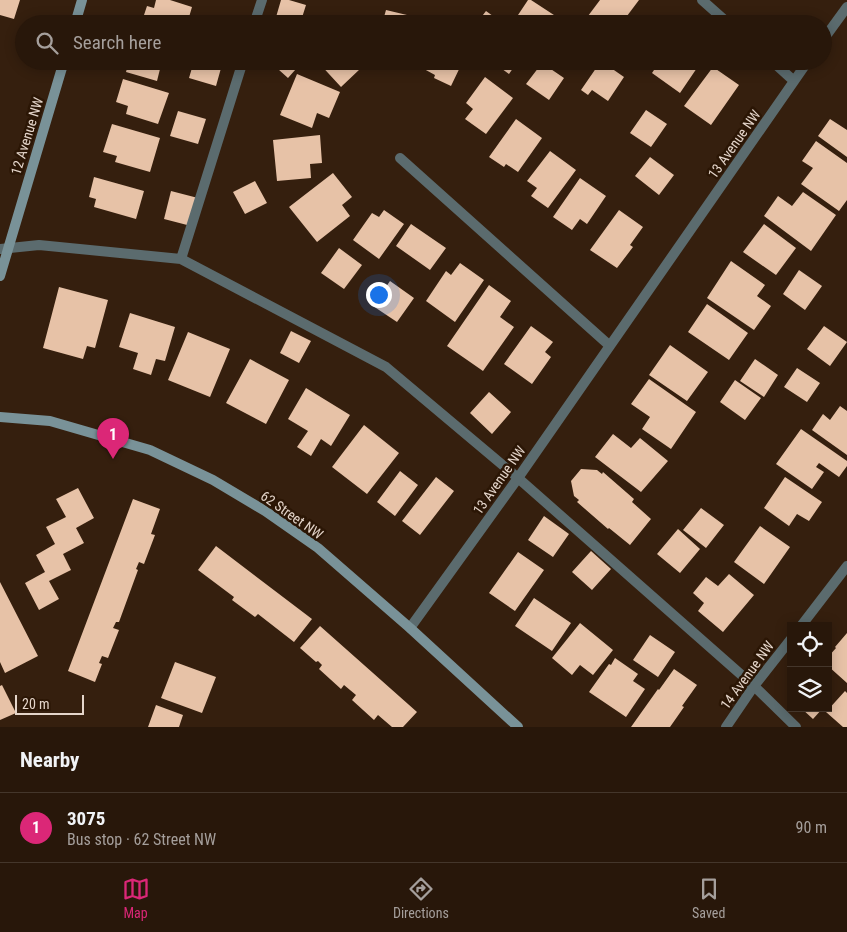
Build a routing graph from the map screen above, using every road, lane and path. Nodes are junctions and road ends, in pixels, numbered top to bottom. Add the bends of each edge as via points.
1 (82, 0) edge
2 (262, 0) edge
3 (702, 0) edge
4 (847, 7) edge
5 (78, 15) edge
6 (257, 15) edge
7 (719, 15) edge
8 (832, 28) edge
9 (61, 70) edge
10 (240, 70) edge
11 (782, 70) edge
12 (802, 70) edge
13 (794, 81) junction
14 (400, 158) dead end
15 (4, 249) edge
16 (181, 259) junction
17 (0, 276) edge
18 (610, 346) junction
19 (0, 417) edge
20 (518, 478) junction
21 (847, 566) edge
22 (804, 622) edge
23 (410, 628) junction
24 (787, 644) edge
25 (754, 686) junction
26 (518, 727) edge
27 (726, 727) edge
28 (796, 727) edge

1 - 5 street
2 - 6 street
3 - 7 street
4 - 8 street
9 - 15 street, 12 Avenue NW
10 - 16 street
11 - 13 street
12 - 13 street, 13 Avenue NW
13 - 18 street, 13 Avenue NW
14 - 18 street
15 - 16 street via 39,245
15 - 17 street, 12 Avenue NW
16 - 20 street via 386,367
18 - 20 street, 13 Avenue NW
19 - 23 street, 62 Street NW via 50,421 94,433 150,450 213,480 318,548
20 - 23 street, 13 Avenue NW
20 - 25 street
21 - 22 street
23 - 26 street, 62 Street NW
24 - 25 street, 14 Avenue NW
25 - 27 street, 14 Avenue NW
25 - 28 street

